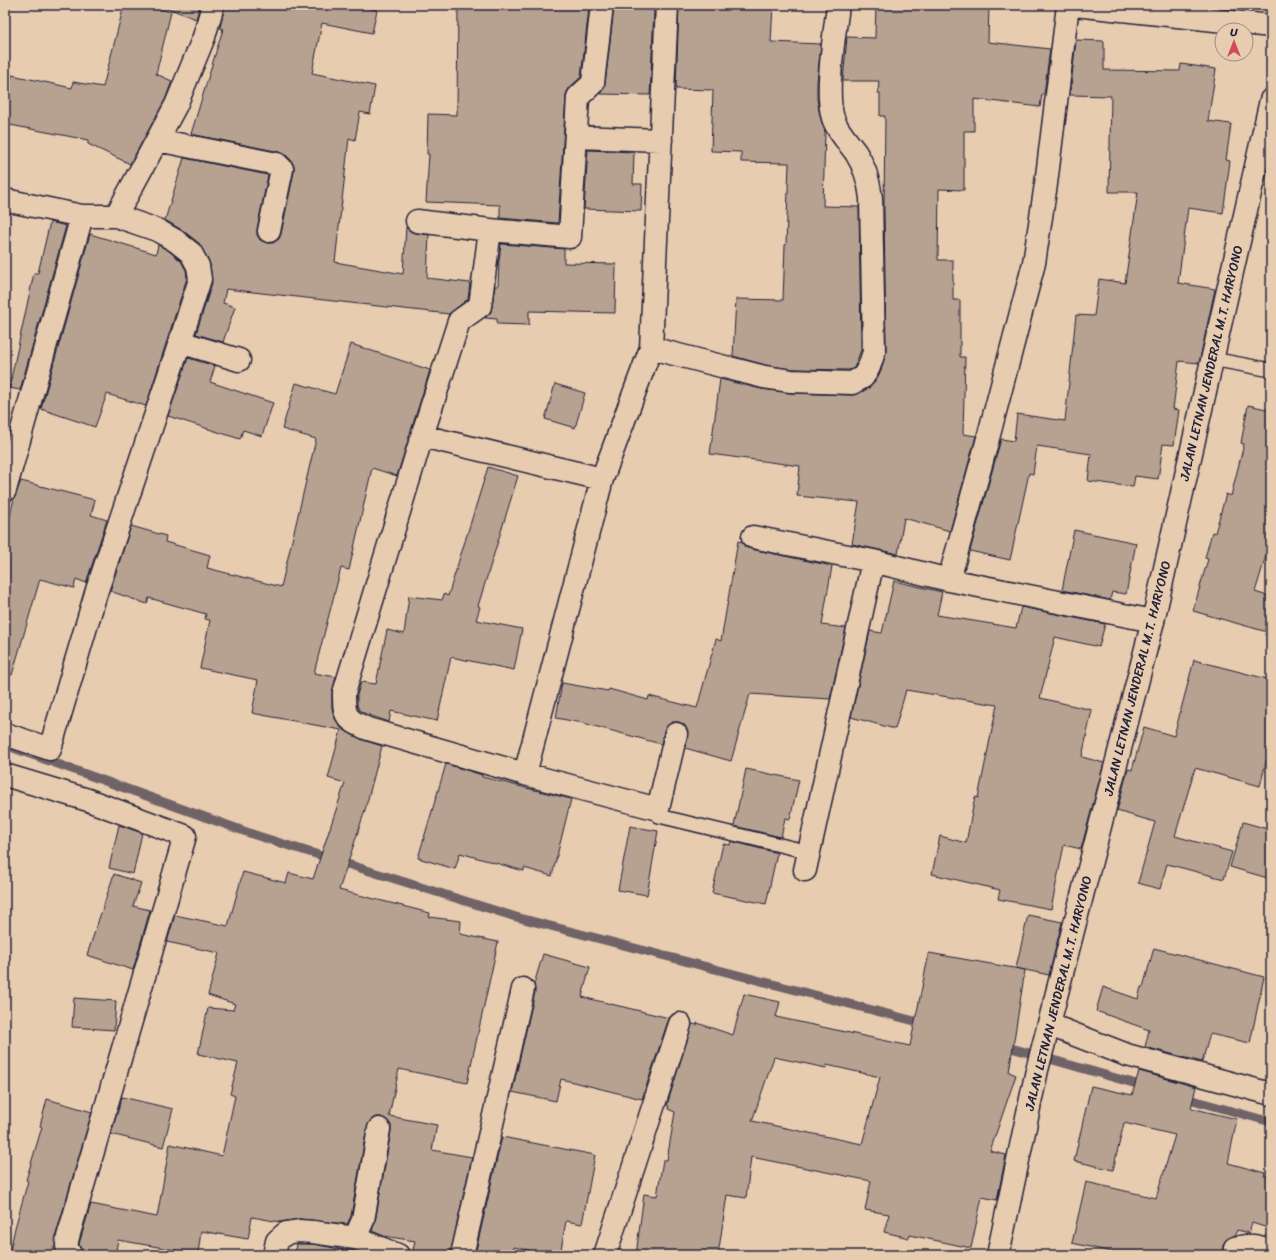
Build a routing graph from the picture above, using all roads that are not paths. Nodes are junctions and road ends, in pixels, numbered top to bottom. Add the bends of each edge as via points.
1 (213, 5) edge
2 (602, 5) edge
3 (667, 5) edge
4 (838, 5) edge
5 (1068, 5) edge
6 (1075, 5) edge
7 (1271, 26) edge
8 (1271, 100) edge
9 (576, 137) junction
10 (157, 140) junction
11 (660, 140) junction
12 (5, 200) edge
13 (82, 216) junction
14 (116, 216) junction
15 (417, 221) dead end
16 (490, 230) junction
17 (269, 231) dead end
18 (180, 342) junction
19 (651, 348) junction
20 (1212, 359) junction
21 (239, 360) dead end
22 (1271, 370) edge
23 (422, 436) junction
24 (602, 479) junction
25 (5, 490) edge
26 (753, 537) dead end
27 (873, 561) junction
28 (949, 580) junction
29 (1153, 621) junction
30 (5, 734) edge
31 (676, 734) dead end
32 (5, 774) edge
33 (526, 774) junction
34 (658, 809) junction
35 (807, 861) joint
36 (523, 989) dead end
37 (680, 1024) dead end
38 (1048, 1030) junction
39 (1271, 1094) edge
40 (379, 1128) dead end
41 (355, 1238) junction
42 (1271, 1250) edge
43 (71, 1255) edge
44 (274, 1255) edge
45 (398, 1255) edge
46 (462, 1255) edge
47 (605, 1255) edge
48 (998, 1255) edge
49 (1234, 1255) edge

1 - 10 street via 204,38 176,106
2 - 9 street via 593,83 578,97
3 - 11 street
4 - 19 street via 830,108 834,123 856,153 869,181 874,352 869,367 863,377 852,383 791,381 764,377
5 - 28 street via 1034,263
6 - 7 street
8 - 20 street, JALAN LETNAN JENDERAL M.T. HARYONO
9 - 11 street
9 - 16 street via 570,237
10 - 14 street
10 - 17 street via 277,164 282,169
11 - 19 street
12 - 13 street
13 - 14 street
13 - 25 street
14 - 18 street via 157,230 191,253 198,266 200,279
15 - 16 street
16 - 23 street via 480,306 459,321
18 - 21 street
18 - 30 street via 96,593 50,749
19 - 24 street
20 - 22 lane
20 - 29 street, JALAN LETNAN JENDERAL M.T. HARYONO
23 - 24 street
23 - 33 street via 344,692 344,711 353,723 368,729
24 - 33 street
26 - 27 street
27 - 28 street
27 - 35 street
28 - 29 street
29 - 38 street, JALAN LETNAN JENDERAL M.T. HARYONO
31 - 34 street
32 - 43 street via 88,800 185,836 68,1236 66,1244
33 - 34 street
34 - 35 lane via 660,816
36 - 46 street
37 - 47 street
38 - 39 street via 1127,1055
38 - 48 street, JALAN LETNAN JENDERAL M.T. HARYONO via 1037,1070
40 - 41 street via 363,1220
41 - 44 street via 313,1232 286,1233 277,1241
41 - 45 street
42 - 49 street via 1255,1245 1245,1246 1235,1248

